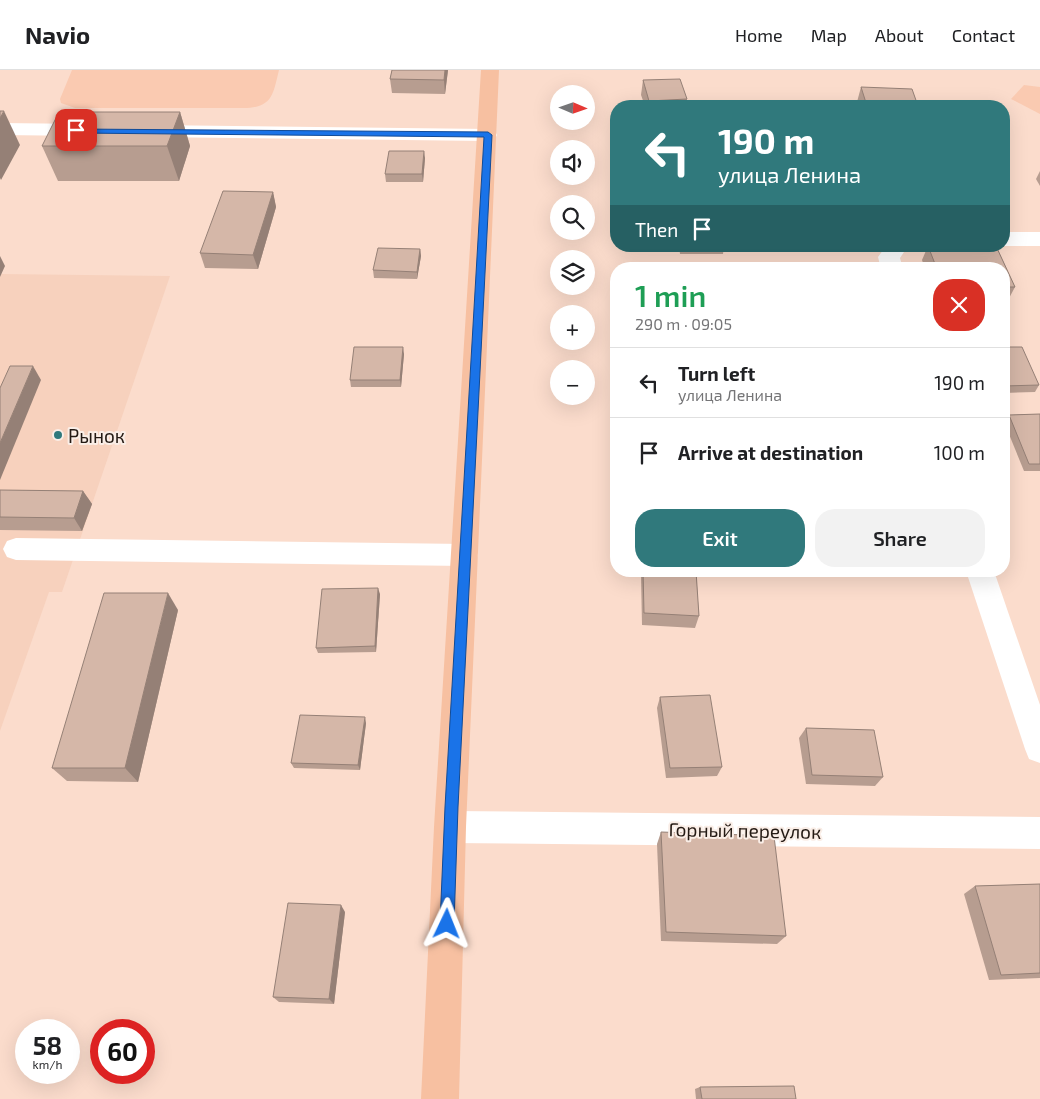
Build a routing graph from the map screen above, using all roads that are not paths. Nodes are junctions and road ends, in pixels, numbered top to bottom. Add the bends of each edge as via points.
1 (490, 70) edge
2 (0, 129) edge
3 (108, 130) edge
4 (127, 131) edge
5 (488, 135) junction
6 (1010, 239) edge
7 (1040, 240) edge
8 (16, 549) dead end
9 (465, 555) junction
10 (982, 577) edge
11 (1040, 748) edge
12 (450, 826) junction
13 (1040, 833) edge
14 (440, 1099) edge

1 - 5 main road
2 - 3 street
4 - 5 street
5 - 9 main road
6 - 7 street
8 - 9 street
9 - 12 main road
10 - 11 street
12 - 13 street, Горный переулок
12 - 14 main road

